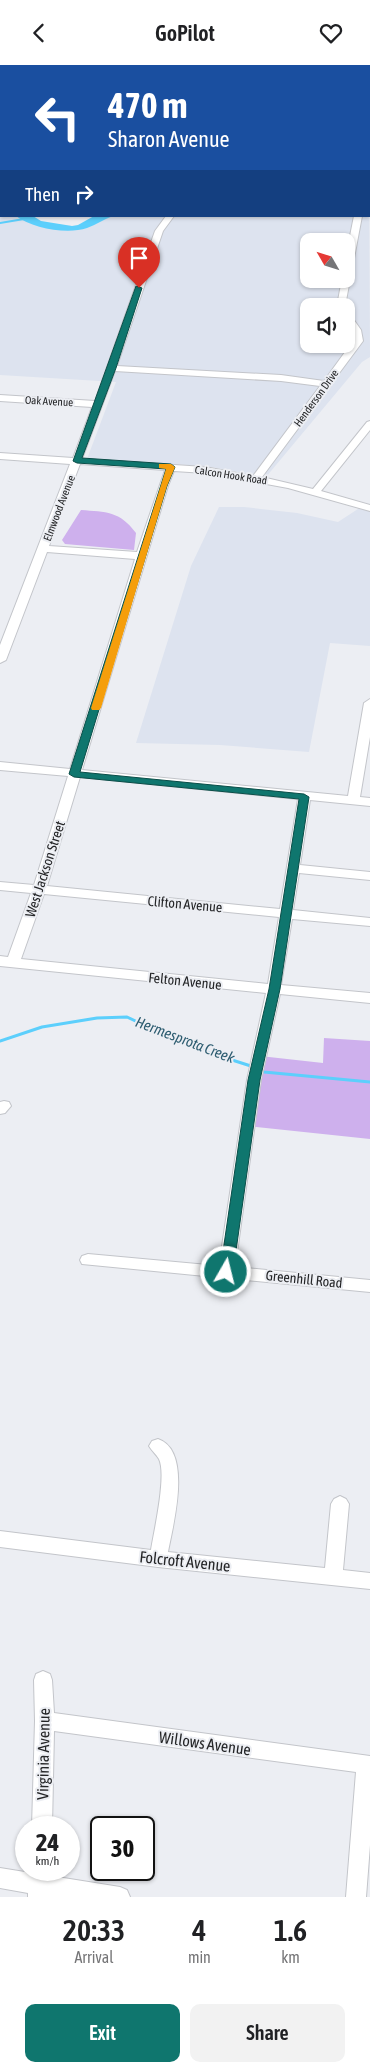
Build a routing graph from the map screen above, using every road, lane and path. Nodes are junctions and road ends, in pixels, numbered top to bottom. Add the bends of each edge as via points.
1 (169, 217) edge
2 (358, 217) edge
3 (343, 298) edge
4 (355, 327) edge
5 (355, 345) edge
6 (349, 353) edge
7 (112, 368) junction
8 (325, 384) junction
9 (0, 398) edge
10 (98, 404) junction
11 (370, 424) edge
12 (0, 456) edge
13 (77, 461) junction
14 (171, 467) junction
15 (256, 479) junction
16 (315, 492) junction
17 (370, 508) edge
18 (44, 549) junction
19 (142, 555) junction
20 (0, 660) edge
21 (370, 703) edge
22 (0, 766) edge
23 (74, 774) junction
24 (304, 797) junction
25 (354, 801) junction
26 (370, 802) edge
27 (292, 868) junction
28 (370, 876) edge
29 (0, 887) edge
30 (39, 890) junction
31 (286, 913) junction
32 (370, 922) edge
33 (6, 962) edge
34 (274, 989) junction
35 (370, 998) edge
36 (88, 1259) dead end
37 (226, 1272) junction
38 (370, 1286) edge
39 (158, 1446) dead end
40 (340, 1504) dead end
41 (0, 1539) edge
42 (158, 1559) junction
43 (333, 1577) junction
44 (370, 1581) edge
45 (43, 1680) dead end
46 (45, 1721) junction
47 (42, 1816) edge
48 (0, 1878) edge
49 (40, 1884) edge
50 (120, 1897) edge
51 (356, 1897) edge

1 - 7 street, Elmwood Avenue via 159,231
2 - 3 street
4 - 5 street, Henderson Drive via 358,341
6 - 8 street, Henderson Drive
7 - 8 street via 281,378
7 - 10 street, Elmwood Avenue
8 - 15 street, Henderson Drive
9 - 10 street, Oak Avenue
10 - 13 street, Elmwood Avenue
11 - 16 street
12 - 13 street, Calcon Hook Road
13 - 14 street, Calcon Hook Road
13 - 18 street, Elmwood Avenue
14 - 15 street, Calcon Hook Road
14 - 19 street, West Jackson Street
15 - 16 street, Calcon Hook Road
16 - 17 street, Calcon Hook Road
18 - 19 street
18 - 20 street, Elmwood Avenue
19 - 23 street, West Jackson Street
21 - 25 street
22 - 23 street
23 - 24 street
23 - 30 street, West Jackson Street
24 - 25 street
24 - 27 street
25 - 26 street
27 - 28 street
27 - 31 street
29 - 30 street, Clifton Avenue
30 - 31 street, Clifton Avenue
30 - 33 street, West Jackson Street
31 - 32 street, Clifton Avenue
31 - 34 street
33 - 34 street, Felton Avenue
34 - 35 street, Felton Avenue
34 - 37 street via 254,1080
36 - 37 street, Greenhill Road
37 - 38 street, Greenhill Road
39 - 42 street via 167,1456 170,1471
40 - 43 street
41 - 42 street, Folcroft Avenue
42 - 43 street, Folcroft Avenue
43 - 44 street, Folcroft Avenue
45 - 46 street, Virginia Avenue
46 - 47 street, Virginia Avenue
46 - 51 street, Willows Avenue via 366,1764
48 - 49 street
49 - 50 street

